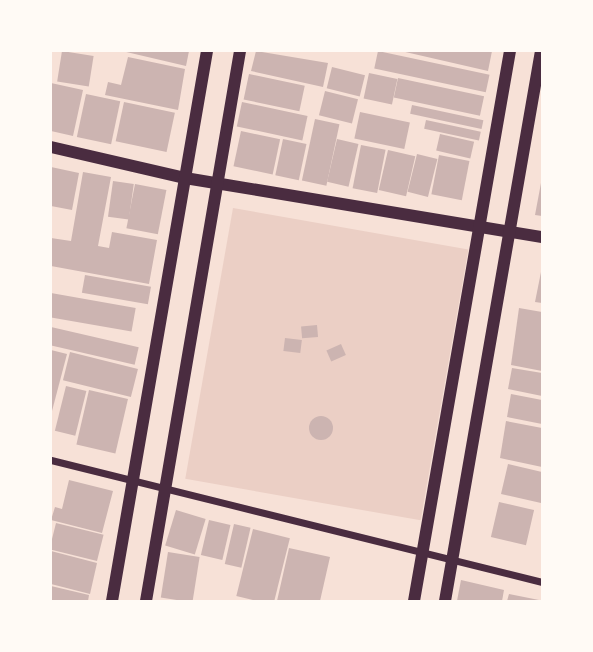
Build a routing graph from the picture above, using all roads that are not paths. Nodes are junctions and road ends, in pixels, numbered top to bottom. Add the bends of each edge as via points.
1 (207, 51) edge
2 (240, 51) edge
3 (510, 51) edge
4 (541, 51) edge
5 (51, 147) edge
6 (185, 178) junction
7 (217, 184) junction
8 (479, 227) junction
9 (509, 232) junction
10 (542, 237) edge
11 (51, 460) edge
12 (132, 483) junction
13 (166, 492) junction
14 (422, 555) junction
15 (452, 562) junction
16 (542, 582) edge
17 (112, 601) edge
18 (146, 601) edge
19 (415, 601) edge
20 (445, 601) edge

1 - 6 street
2 - 7 street
3 - 8 street
4 - 9 street
5 - 6 street
6 - 7 street
6 - 12 street
7 - 8 street
7 - 13 street
8 - 9 street
8 - 14 street
9 - 10 street
9 - 15 street
11 - 12 street
12 - 13 street
12 - 17 street
13 - 14 street
13 - 18 street
14 - 15 street
14 - 19 street
15 - 16 street
15 - 20 street

